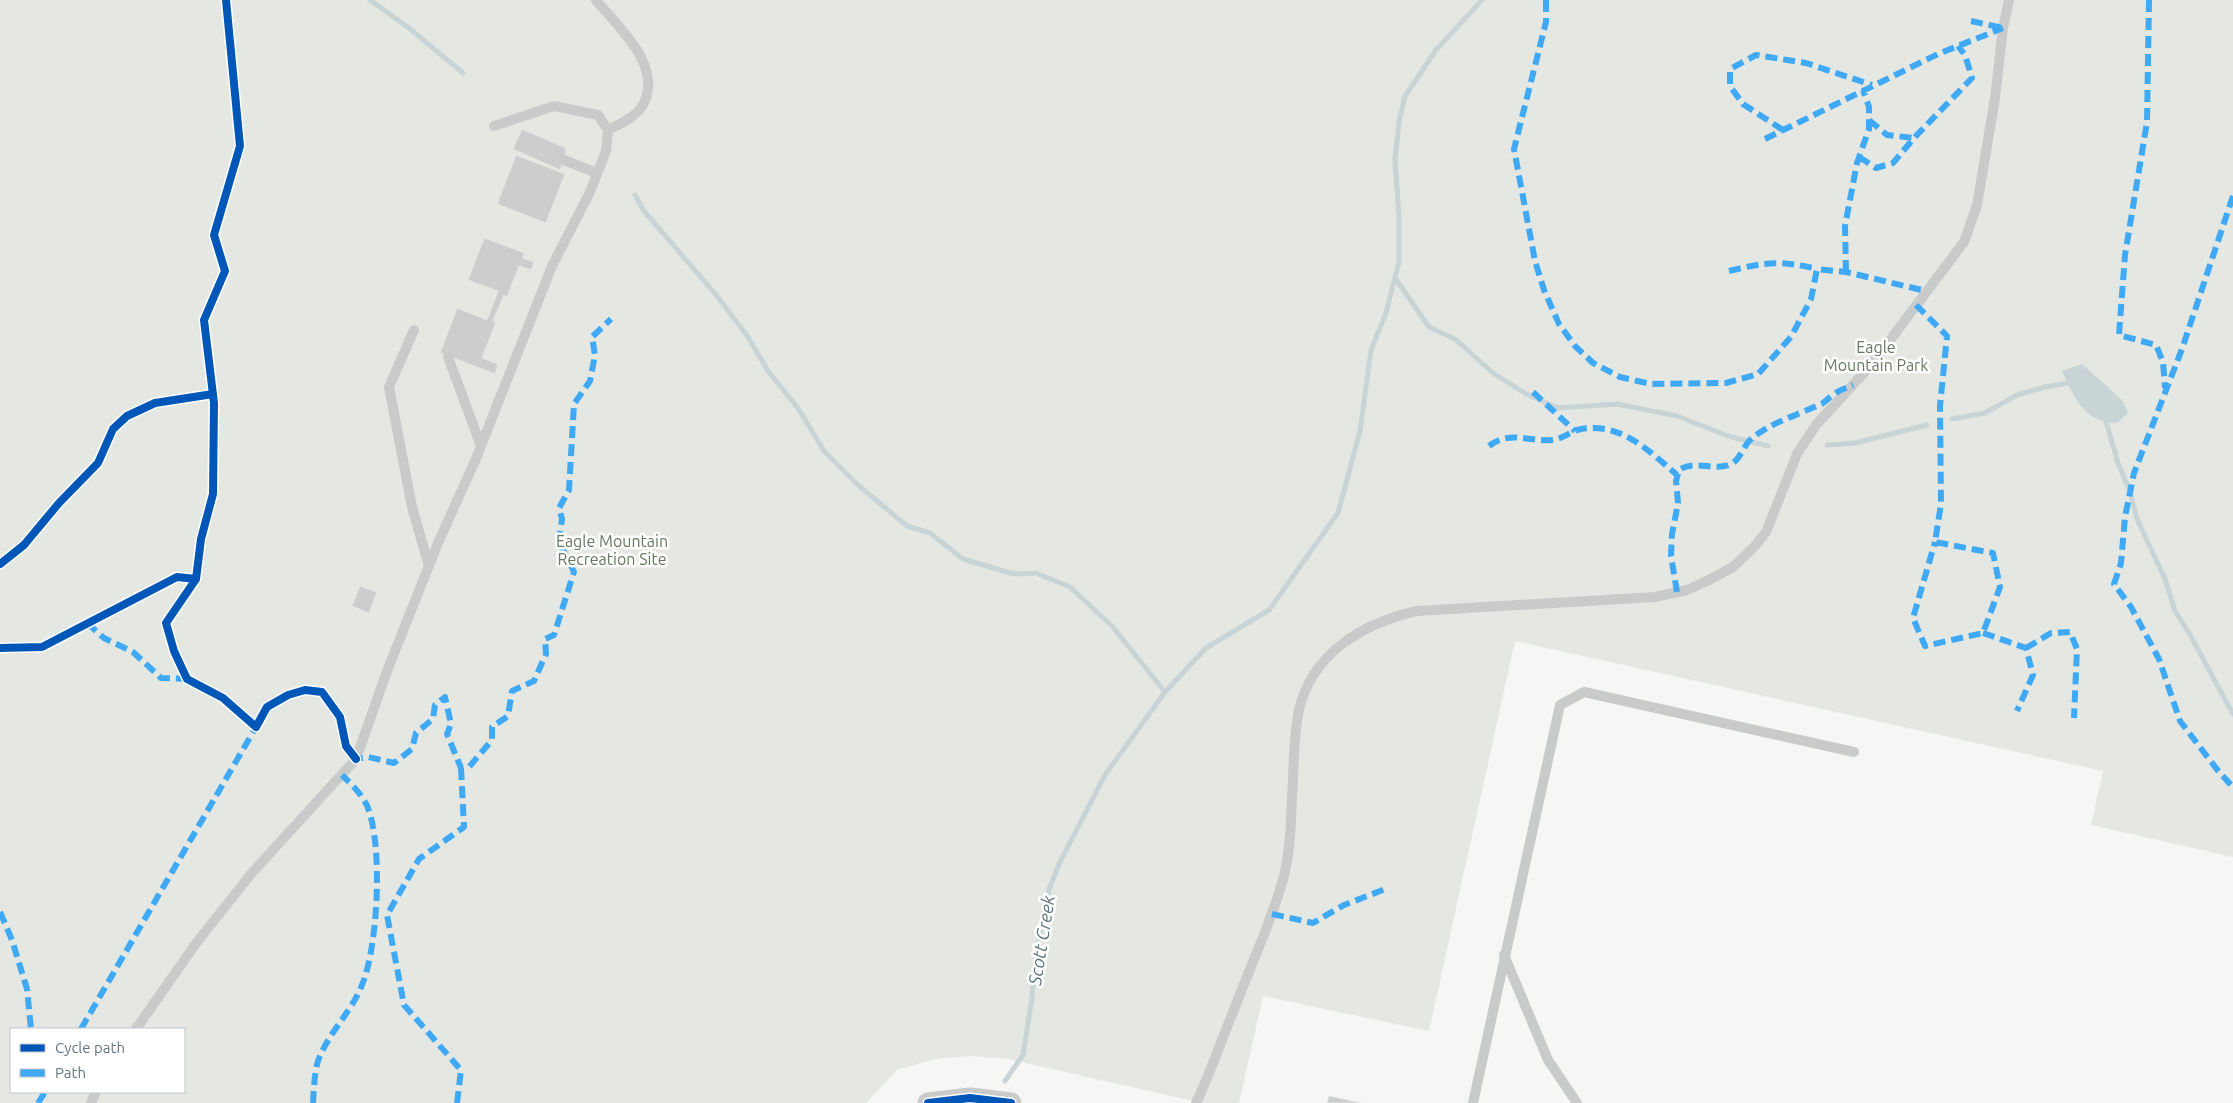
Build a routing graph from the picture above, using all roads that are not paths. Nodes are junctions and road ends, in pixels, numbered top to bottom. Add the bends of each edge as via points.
1 (596, 0) edge
2 (2009, 0) edge
3 (494, 126) dead end
4 (608, 130) junction
5 (564, 160) dead end
6 (597, 173) junction
7 (414, 330) dead end
8 (448, 356) dead end
9 (481, 446) junction
10 (429, 566) junction
11 (1854, 752) dead end
12 (1504, 955) junction
13 (137, 1028) edge
14 (928, 1103) edge
15 (1011, 1103) edge
16 (1196, 1103) edge
17 (1473, 1103) edge
18 (1578, 1103) edge

1 - 4 lane via 641,56 648,79 644,103 628,120
2 - 16 lane via 1976,205 1964,242 1872,364 1816,425 1798,454 1766,532 1745,556 1705,582 1655,597 1417,611 1394,616 1351,636 1323,661 1311,679 1299,710 1289,852 1279,891
3 - 4 lane via 554,106 598,114
4 - 6 lane via 606,151
5 - 6 lane
6 - 9 lane via 552,266
7 - 10 lane via 389,387 412,507
8 - 9 lane
9 - 10 lane
10 - 13 lane via 356,759 251,874 197,942
11 - 12 lane via 1584,692 1560,705
12 - 17 lane
12 - 18 lane via 1548,1060
14 - 15 street via 970,1098

